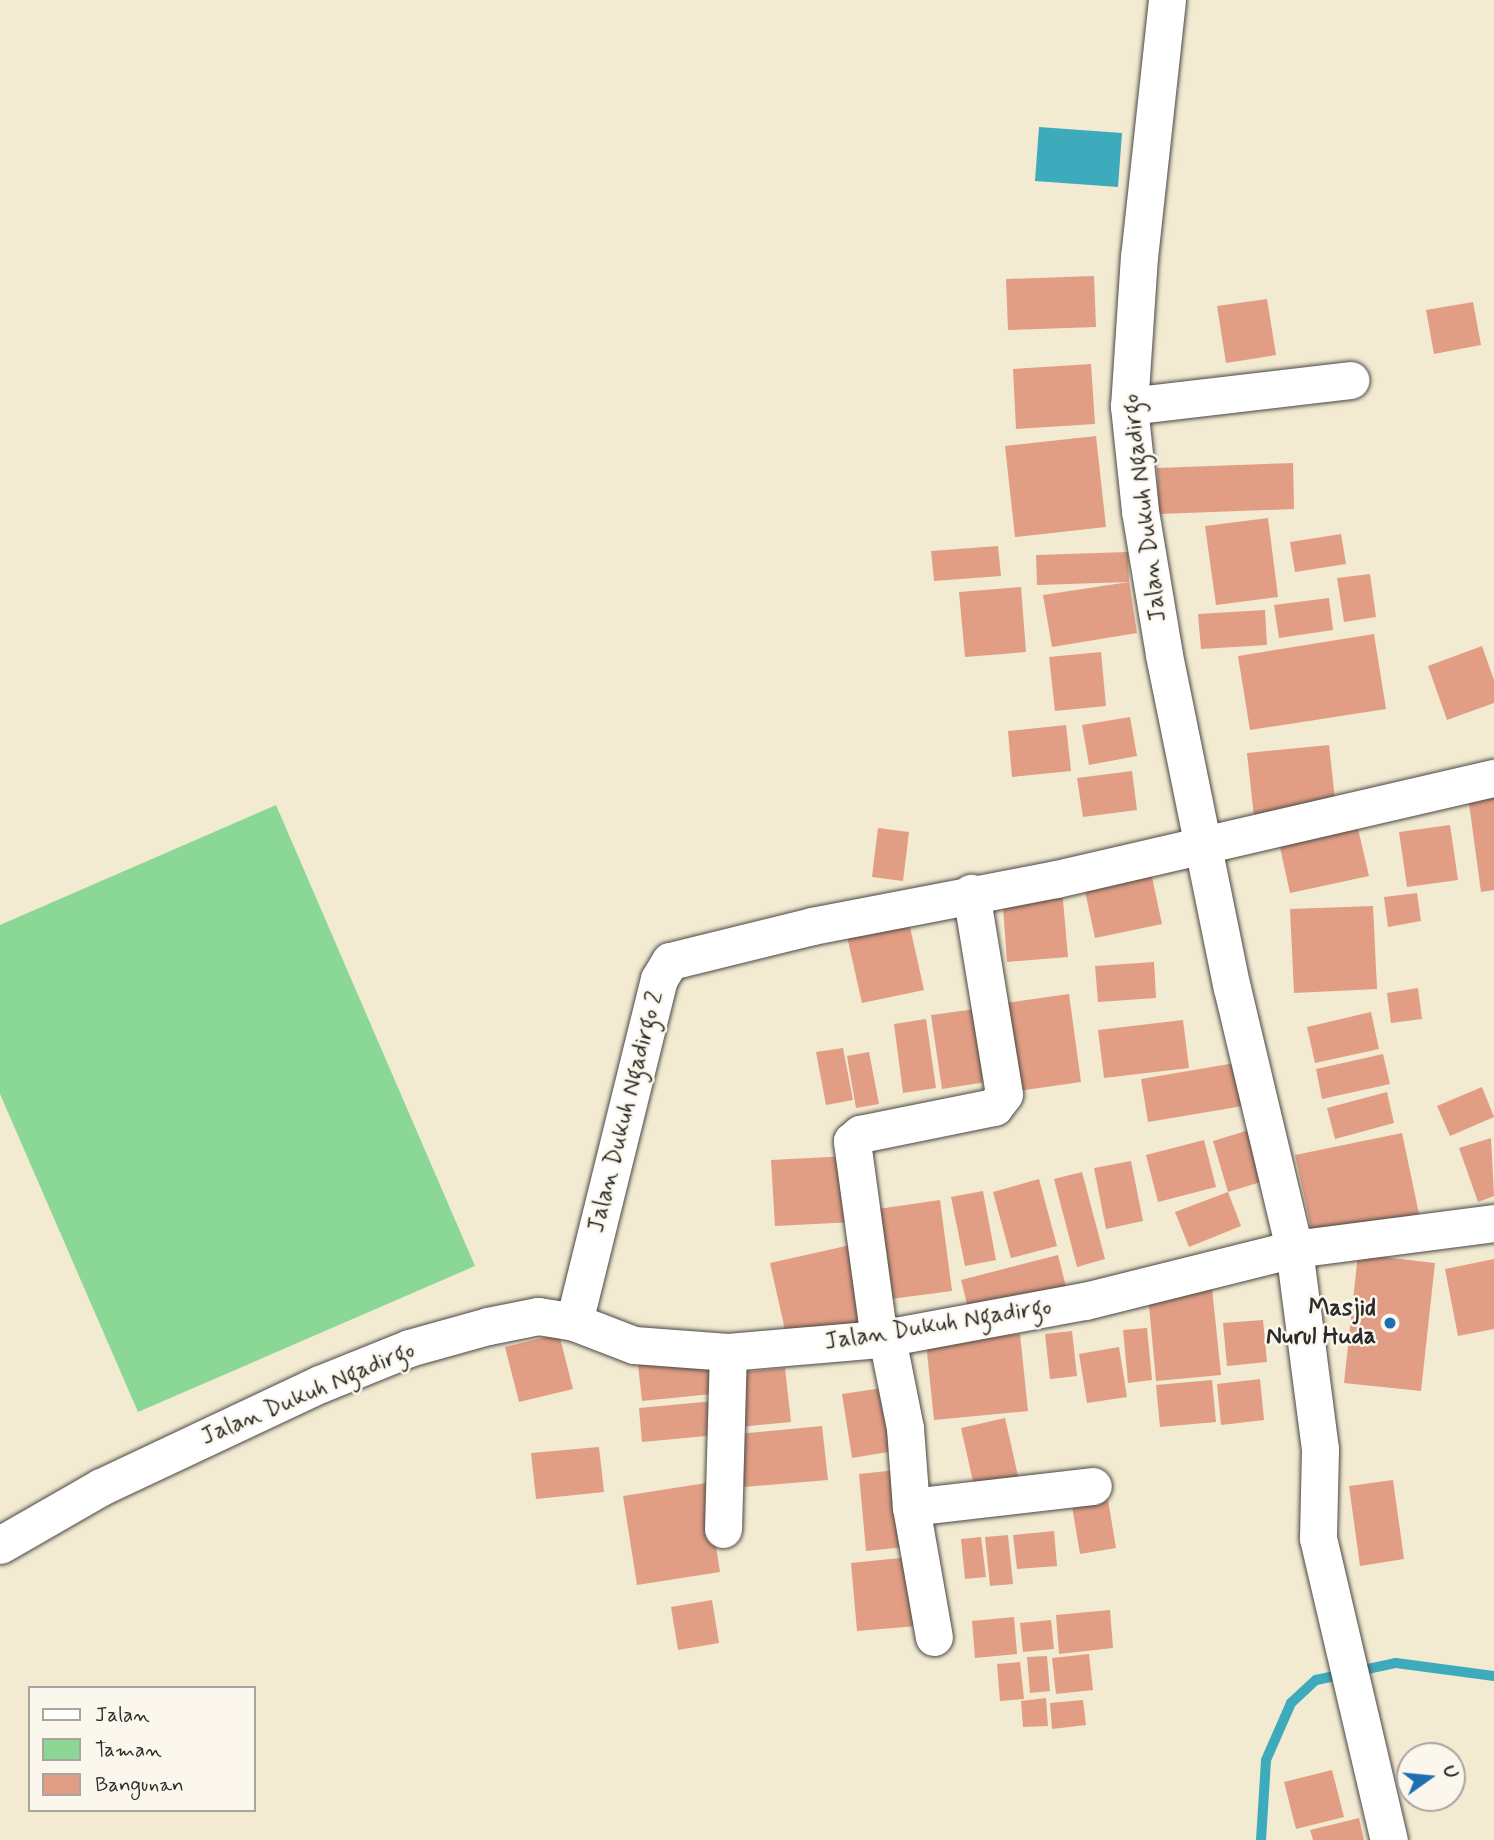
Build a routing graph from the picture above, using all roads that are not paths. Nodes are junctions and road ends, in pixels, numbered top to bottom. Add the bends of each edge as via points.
1 (1167, 0) edge
2 (1349, 380) dead end
3 (1129, 406) junction
4 (1494, 778) edge
5 (1203, 846) junction
6 (971, 893) junction
7 (1494, 1223) edge
8 (1294, 1250) junction
9 (574, 1322) junction
10 (883, 1338) junction
11 (728, 1352) junction
12 (1093, 1486) dead end
13 (911, 1507) junction
14 (723, 1530) dead end
15 (0, 1545) edge
16 (934, 1637) dead end
17 (1389, 1840) edge

1 - 3 street, Jalan Dukuh Ngadirgo via 1139,256
2 - 3 street
3 - 5 street, Jalan Dukuh Ngadirgo via 1152,589
4 - 5 street
5 - 6 street via 1056,880
5 - 8 street, Jalan Dukuh Ngadirgo via 1231,988
6 - 9 street, Jalan Dukuh Ngadirgo 2 via 670,961 659,979
6 - 10 street via 1004,1094 993,1107 860,1135 852,1141
7 - 8 street, Jalan Dukuh Ngadirgo
8 - 10 street, Jalan Dukuh Ngadirgo via 1085,1301
8 - 17 street, Jalan Dukuh Ngadirgo via 1320,1449 1318,1538
9 - 11 street, Jalan Dukuh Ngadirgo via 634,1345
9 - 15 street, Jalan Dukuh Ngadirgo via 538,1316 409,1348 320,1384 101,1487
10 - 11 street, Jalan Dukuh Ngadirgo
10 - 13 street via 905,1427
11 - 14 street
12 - 13 street
13 - 16 street

